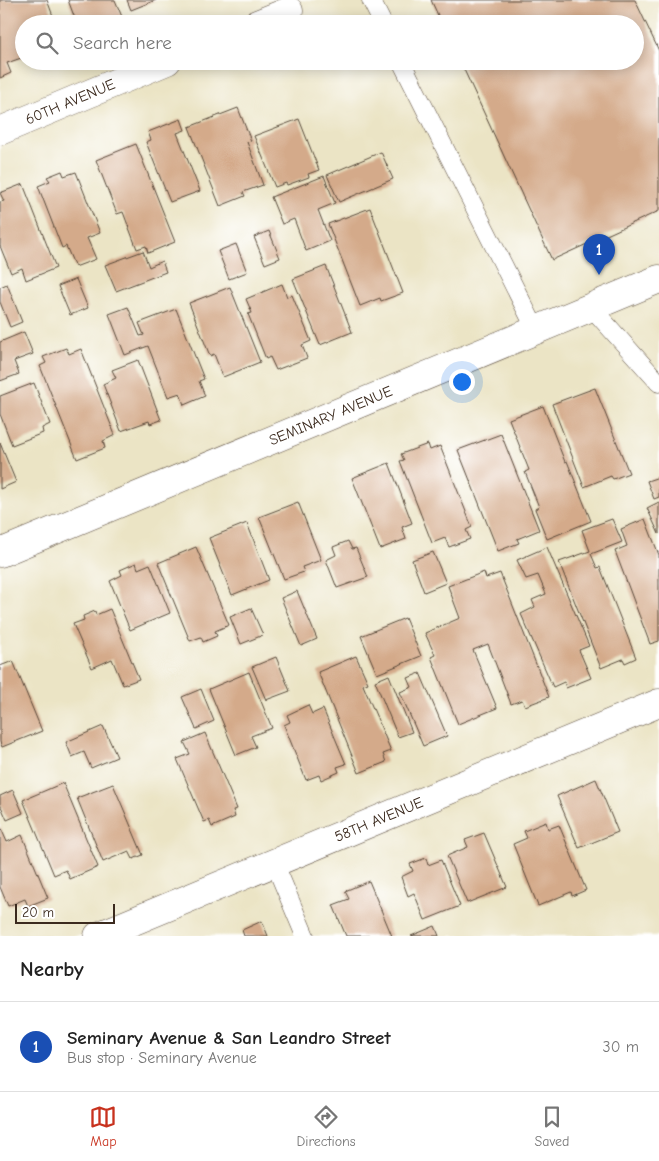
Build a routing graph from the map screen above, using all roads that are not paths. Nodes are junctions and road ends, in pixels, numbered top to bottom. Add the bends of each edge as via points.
1 (371, 0) edge
2 (289, 11) dead end
3 (279, 15) edge
4 (378, 15) edge
5 (146, 70) edge
6 (406, 70) edge
7 (0, 131) edge
8 (659, 279) edge
9 (591, 307) junction
10 (536, 330) junction
11 (659, 383) edge
12 (0, 553) edge
13 (659, 702) edge
14 (274, 862) junction
15 (98, 936) edge
16 (305, 936) edge

1 - 4 lane
2 - 3 street
5 - 7 street, 60TH AVENUE
6 - 10 lane
8 - 9 street, SEMINARY AVENUE
9 - 10 street, SEMINARY AVENUE
9 - 11 lane
10 - 12 street, SEMINARY AVENUE
13 - 14 street, 58TH AVENUE
14 - 15 street, 58TH AVENUE
14 - 16 lane

